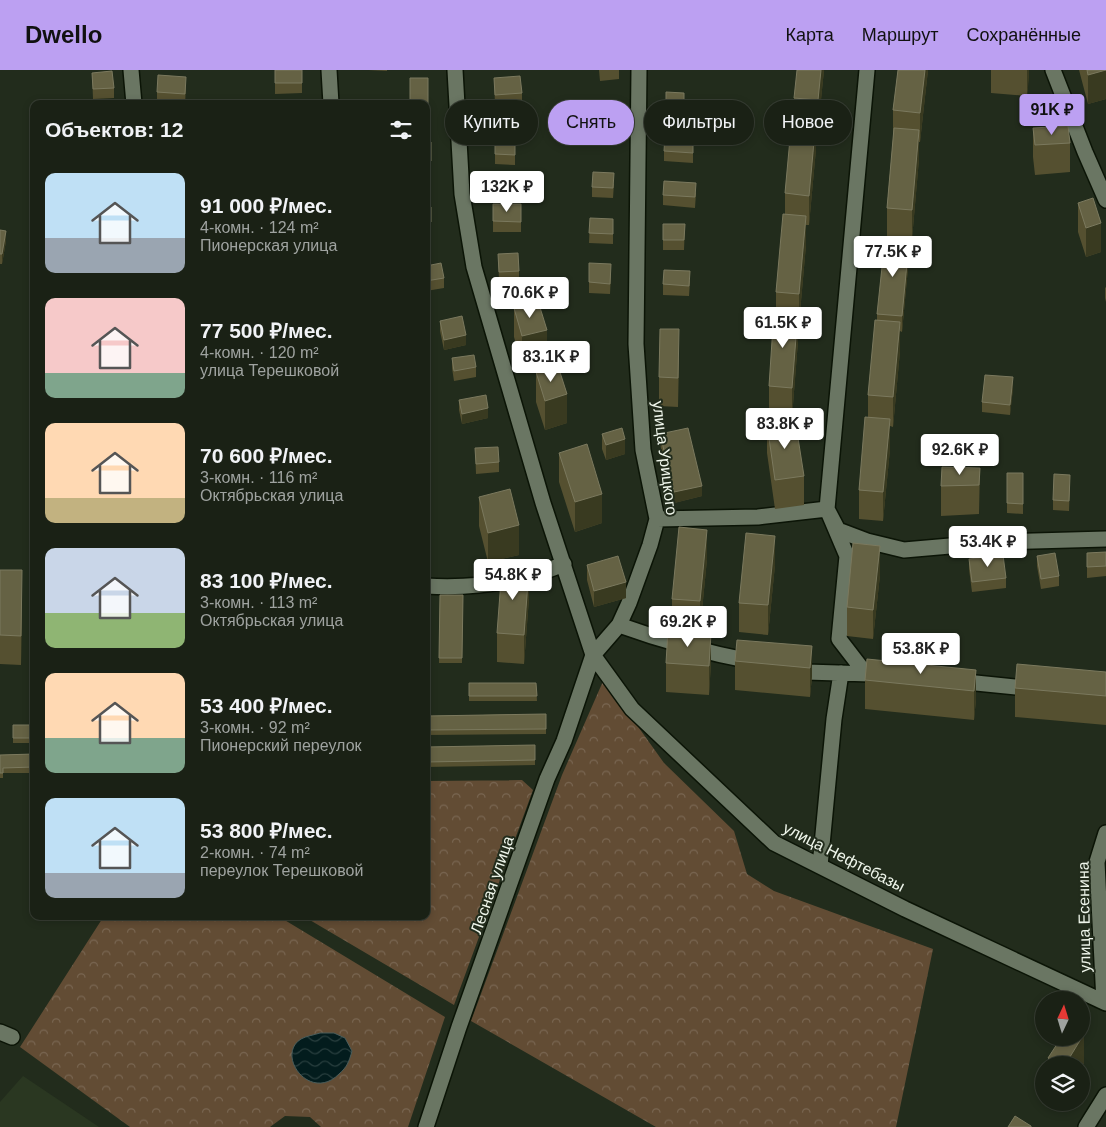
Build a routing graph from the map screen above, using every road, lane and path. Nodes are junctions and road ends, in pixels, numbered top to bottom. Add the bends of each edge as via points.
1 (132, 70) edge
2 (329, 70) edge
3 (455, 70) edge
4 (639, 70) edge
5 (868, 70) edge
6 (1053, 70) edge
7 (134, 100) edge
8 (331, 100) edge
9 (1106, 200) edge
10 (827, 509) junction
11 (657, 519) junction
12 (1106, 539) edge
13 (564, 564) junction
14 (430, 586) edge
15 (619, 625) junction
16 (593, 655) junction
17 (841, 673) junction
18 (866, 674) junction
19 (885, 676) edge
20 (944, 680) edge
21 (1048, 690) edge
22 (1106, 833) edge
23 (820, 866) junction
24 (1105, 1002) edge
25 (1106, 1095) edge
26 (426, 1127) edge
27 (1086, 1127) edge

1 - 7 street
2 - 8 street
3 - 13 street, улица Нефтебазы via 462,194 474,267
4 - 11 street, улица Урицкого via 636,344 643,450
5 - 10 street
6 - 9 street
10 - 11 street via 758,517
10 - 12 street via 838,530 904,550 996,542
10 - 18 street via 847,556 839,639
11 - 15 street, улица Урицкого
13 - 14 street via 539,574 496,584
13 - 16 street, улица Нефтебазы
15 - 16 street, улица Урицкого
15 - 17 street via 724,656 806,672
16 - 23 street, улица Нефтебазы via 632,709 774,843
16 - 26 street, Лесная улица
17 - 18 street
17 - 23 street
18 - 19 street
20 - 21 street
22 - 24 street, улица Есенина via 1097,862
23 - 24 street, улица Нефтебазы
25 - 27 street

